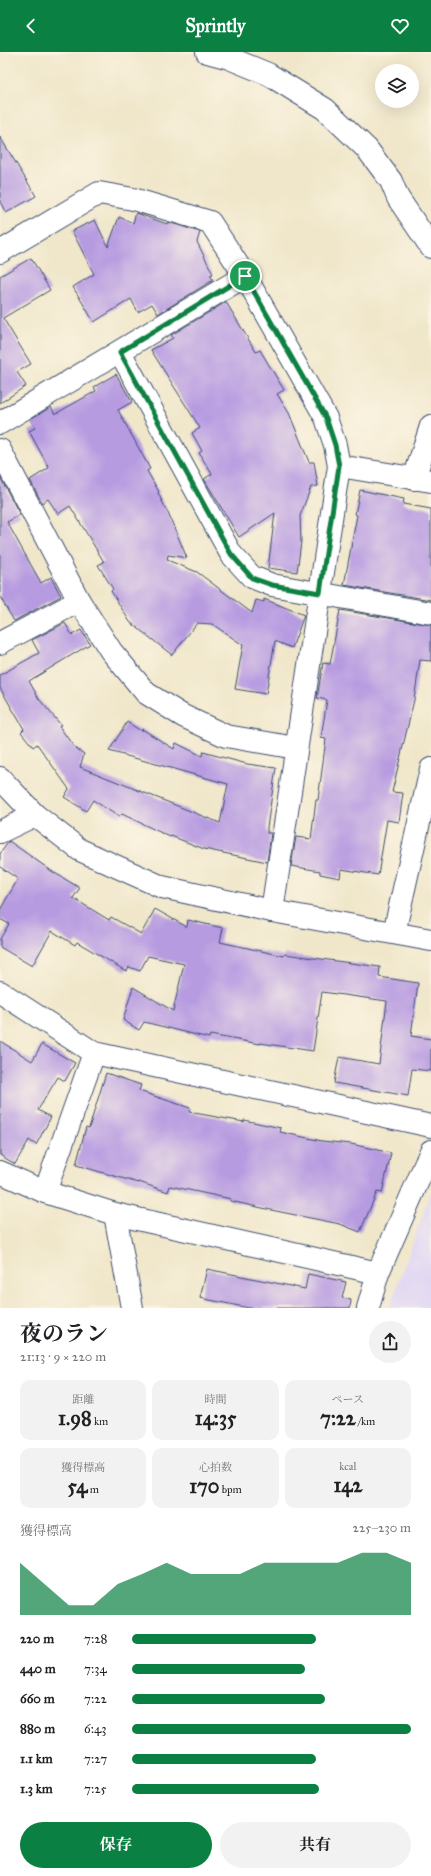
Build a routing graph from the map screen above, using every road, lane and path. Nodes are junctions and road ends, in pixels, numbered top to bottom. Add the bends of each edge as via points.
1 (207, 52) edge
2 (431, 247) edge
3 (0, 252) edge
4 (245, 276) junction
5 (120, 352) junction
6 (0, 423) edge
7 (431, 426) edge
8 (0, 450) edge
9 (339, 466) junction
10 (423, 480) edge
11 (320, 593) junction
12 (79, 601) junction
13 (431, 613) edge
14 (0, 643) edge
15 (296, 748) junction
16 (431, 769) edge
17 (0, 778) edge
18 (35, 815) junction
19 (0, 832) edge
20 (272, 911) junction
21 (394, 933) junction
22 (431, 940) edge
23 (0, 992) edge
24 (94, 1053) junction
25 (431, 1126) edge
26 (431, 1151) edge
27 (0, 1172) edge
28 (45, 1192) junction
29 (115, 1214) junction
30 (378, 1273) junction
31 (132, 1308) edge
32 (368, 1308) edge

1 - 2 street via 268,74 325,109 367,149
3 - 4 street via 100,193 133,199 210,222
4 - 5 street
4 - 9 street via 326,418
5 - 6 street
5 - 11 street via 231,554 252,578 272,585
7 - 10 street
8 - 12 street
9 - 10 street
9 - 11 street
11 - 13 street
11 - 15 street
12 - 14 street
12 - 15 street via 111,651 146,693 183,716 226,736
15 - 20 street
16 - 21 street
17 - 18 street
18 - 19 street
18 - 20 street via 80,850 162,887
20 - 21 street
21 - 22 street
23 - 24 street
24 - 25 street
24 - 28 street
26 - 30 street
27 - 28 street
28 - 29 street
29 - 30 street
29 - 31 street
30 - 32 street

